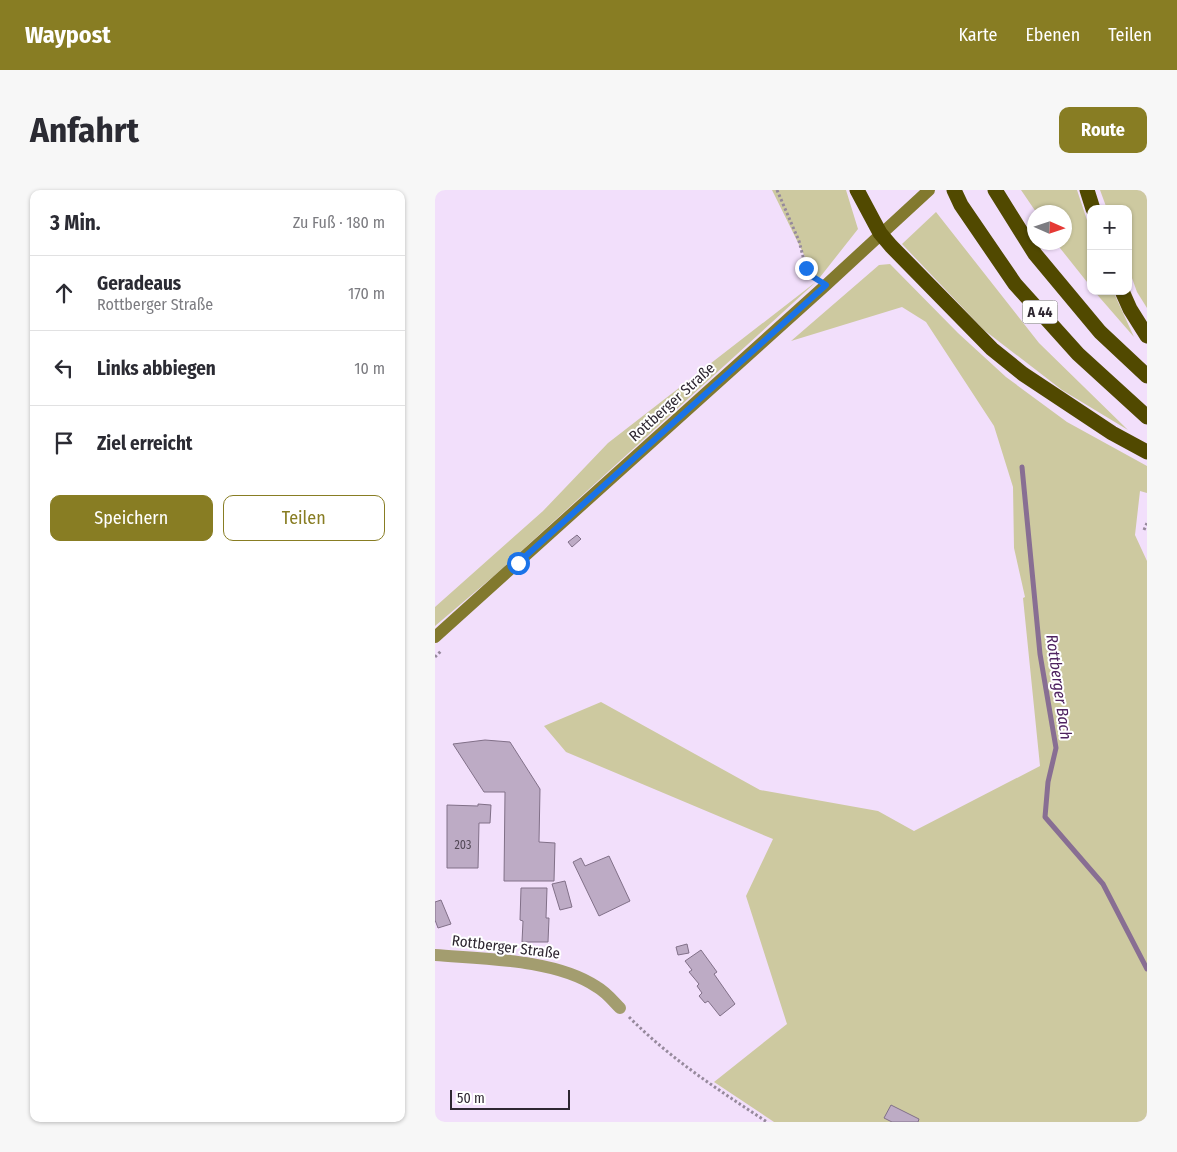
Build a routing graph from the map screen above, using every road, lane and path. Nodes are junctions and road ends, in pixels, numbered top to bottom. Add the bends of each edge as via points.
1 (777, 190) edge
2 (857, 190) edge
3 (929, 190) edge
4 (953, 190) edge
5 (995, 190) edge
6 (1087, 190) edge
7 (1092, 205) edge
8 (880, 233) junction
9 (826, 285) junction
10 (1124, 295) edge
11 (1147, 336) edge
12 (1147, 376) edge
13 (1147, 417) edge
14 (1147, 452) edge
15 (1147, 523) edge
16 (1145, 530) dead end
17 (435, 637) edge
18 (435, 955) edge
19 (620, 1008) joint
20 (767, 1122) edge

1 - 9 path via 799,240 806,268 810,275
2 - 8 highway
3 - 8 main road, Rottberger Straße
4 - 13 highway, A 44 via 1015,284 1078,354
5 - 12 highway, A 44 via 1035,254 1100,332
6 - 7 highway
8 - 9 main road, Rottberger Straße
8 - 14 highway via 992,349 1023,374 1112,433
9 - 17 main road, Rottberger Straße
10 - 11 highway
15 - 16 path
18 - 19 street, Rottberger Straße via 525,964 565,972 599,988
19 - 20 path via 681,1063

